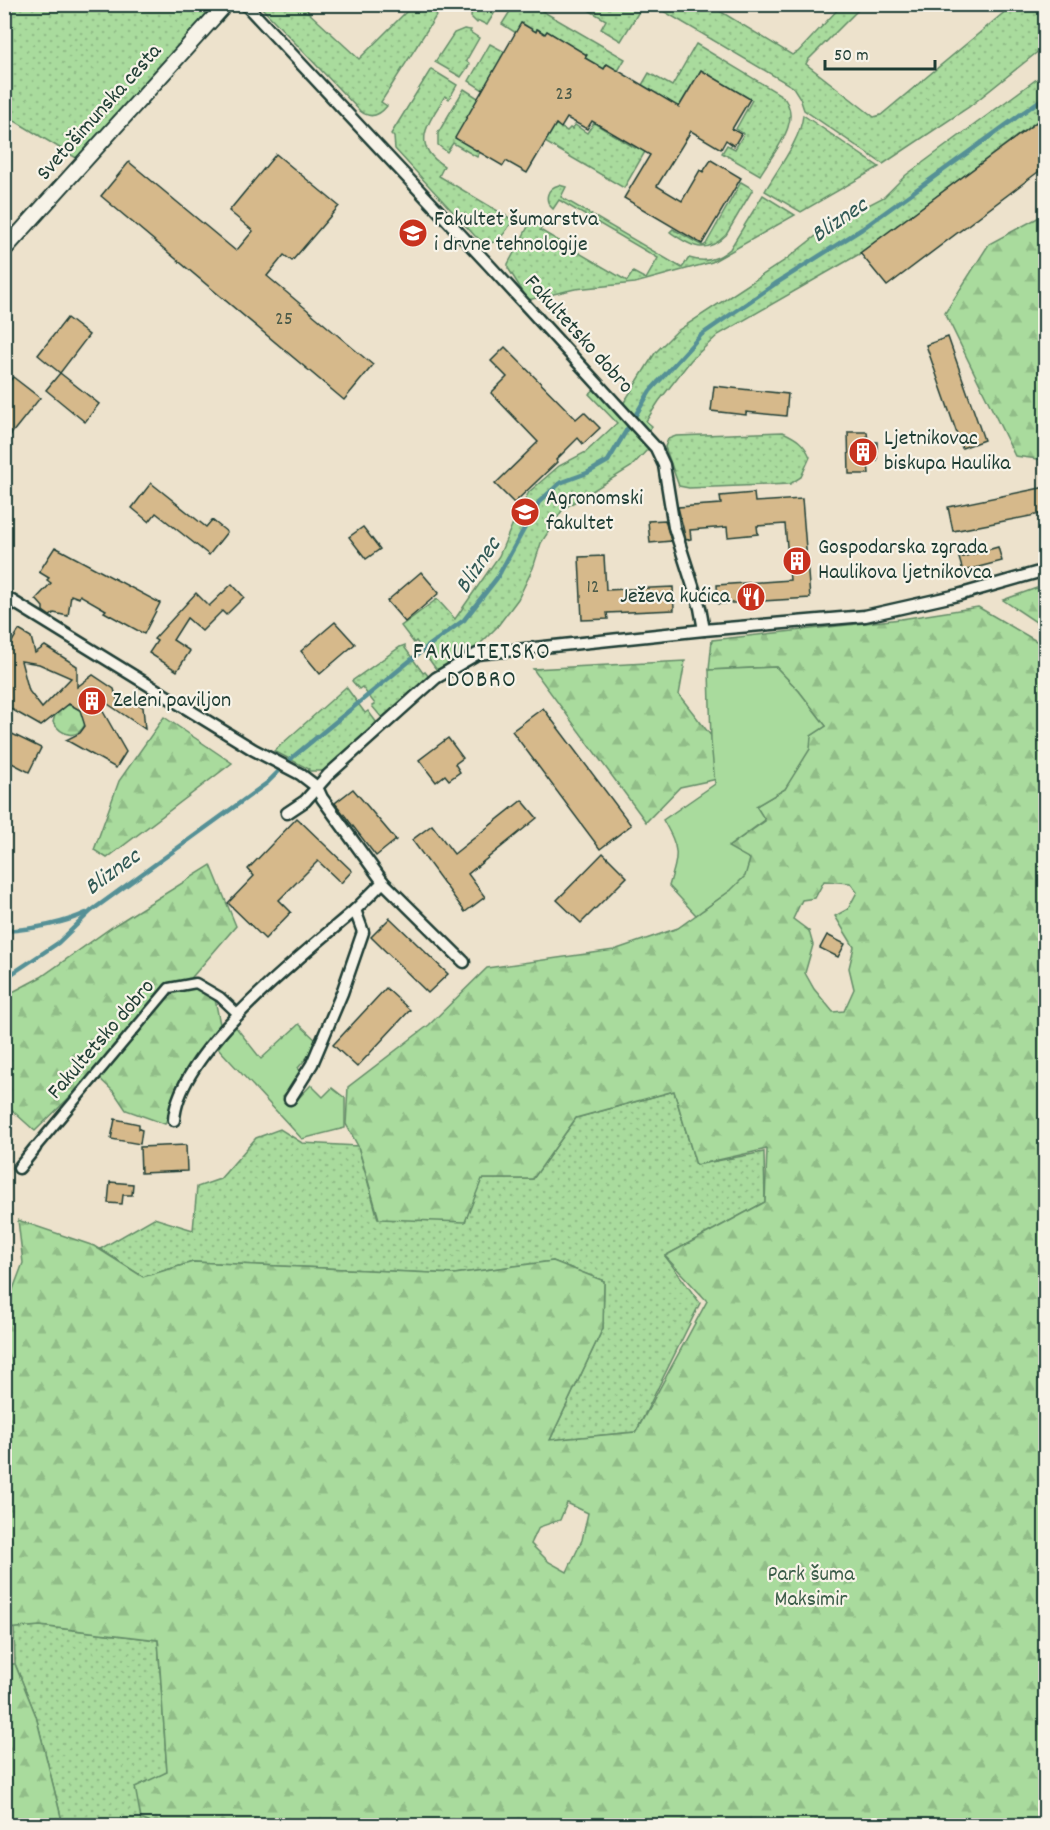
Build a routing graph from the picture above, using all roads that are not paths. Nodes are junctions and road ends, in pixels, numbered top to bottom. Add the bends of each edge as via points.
1 (226, 4) edge
2 (245, 4) edge
3 (4, 250) edge
4 (1046, 570) edge
5 (4, 596) edge
6 (704, 630) junction
7 (317, 787) junction
8 (287, 813) dead end
9 (383, 882) junction
10 (355, 910) junction
11 (464, 962) dead end
12 (238, 1014) junction
13 (290, 1099) dead end
14 (174, 1120) dead end
15 (35, 1148) joint
16 (19, 1168) dead end

1 - 3 street, Svetošimunska cesta
2 - 6 street, Fakultetsko dobro via 656,448 664,465 674,527
4 - 6 street via 865,616
5 - 7 street
6 - 7 street via 477,654 436,678
7 - 8 street
7 - 9 street
9 - 10 street
9 - 11 street
10 - 12 street
10 - 13 street via 363,932 360,942 312,1064
12 - 14 street via 199,1060 184,1088
12 - 15 street, Fakultetsko dobro via 196,983 169,988
15 - 16 street

